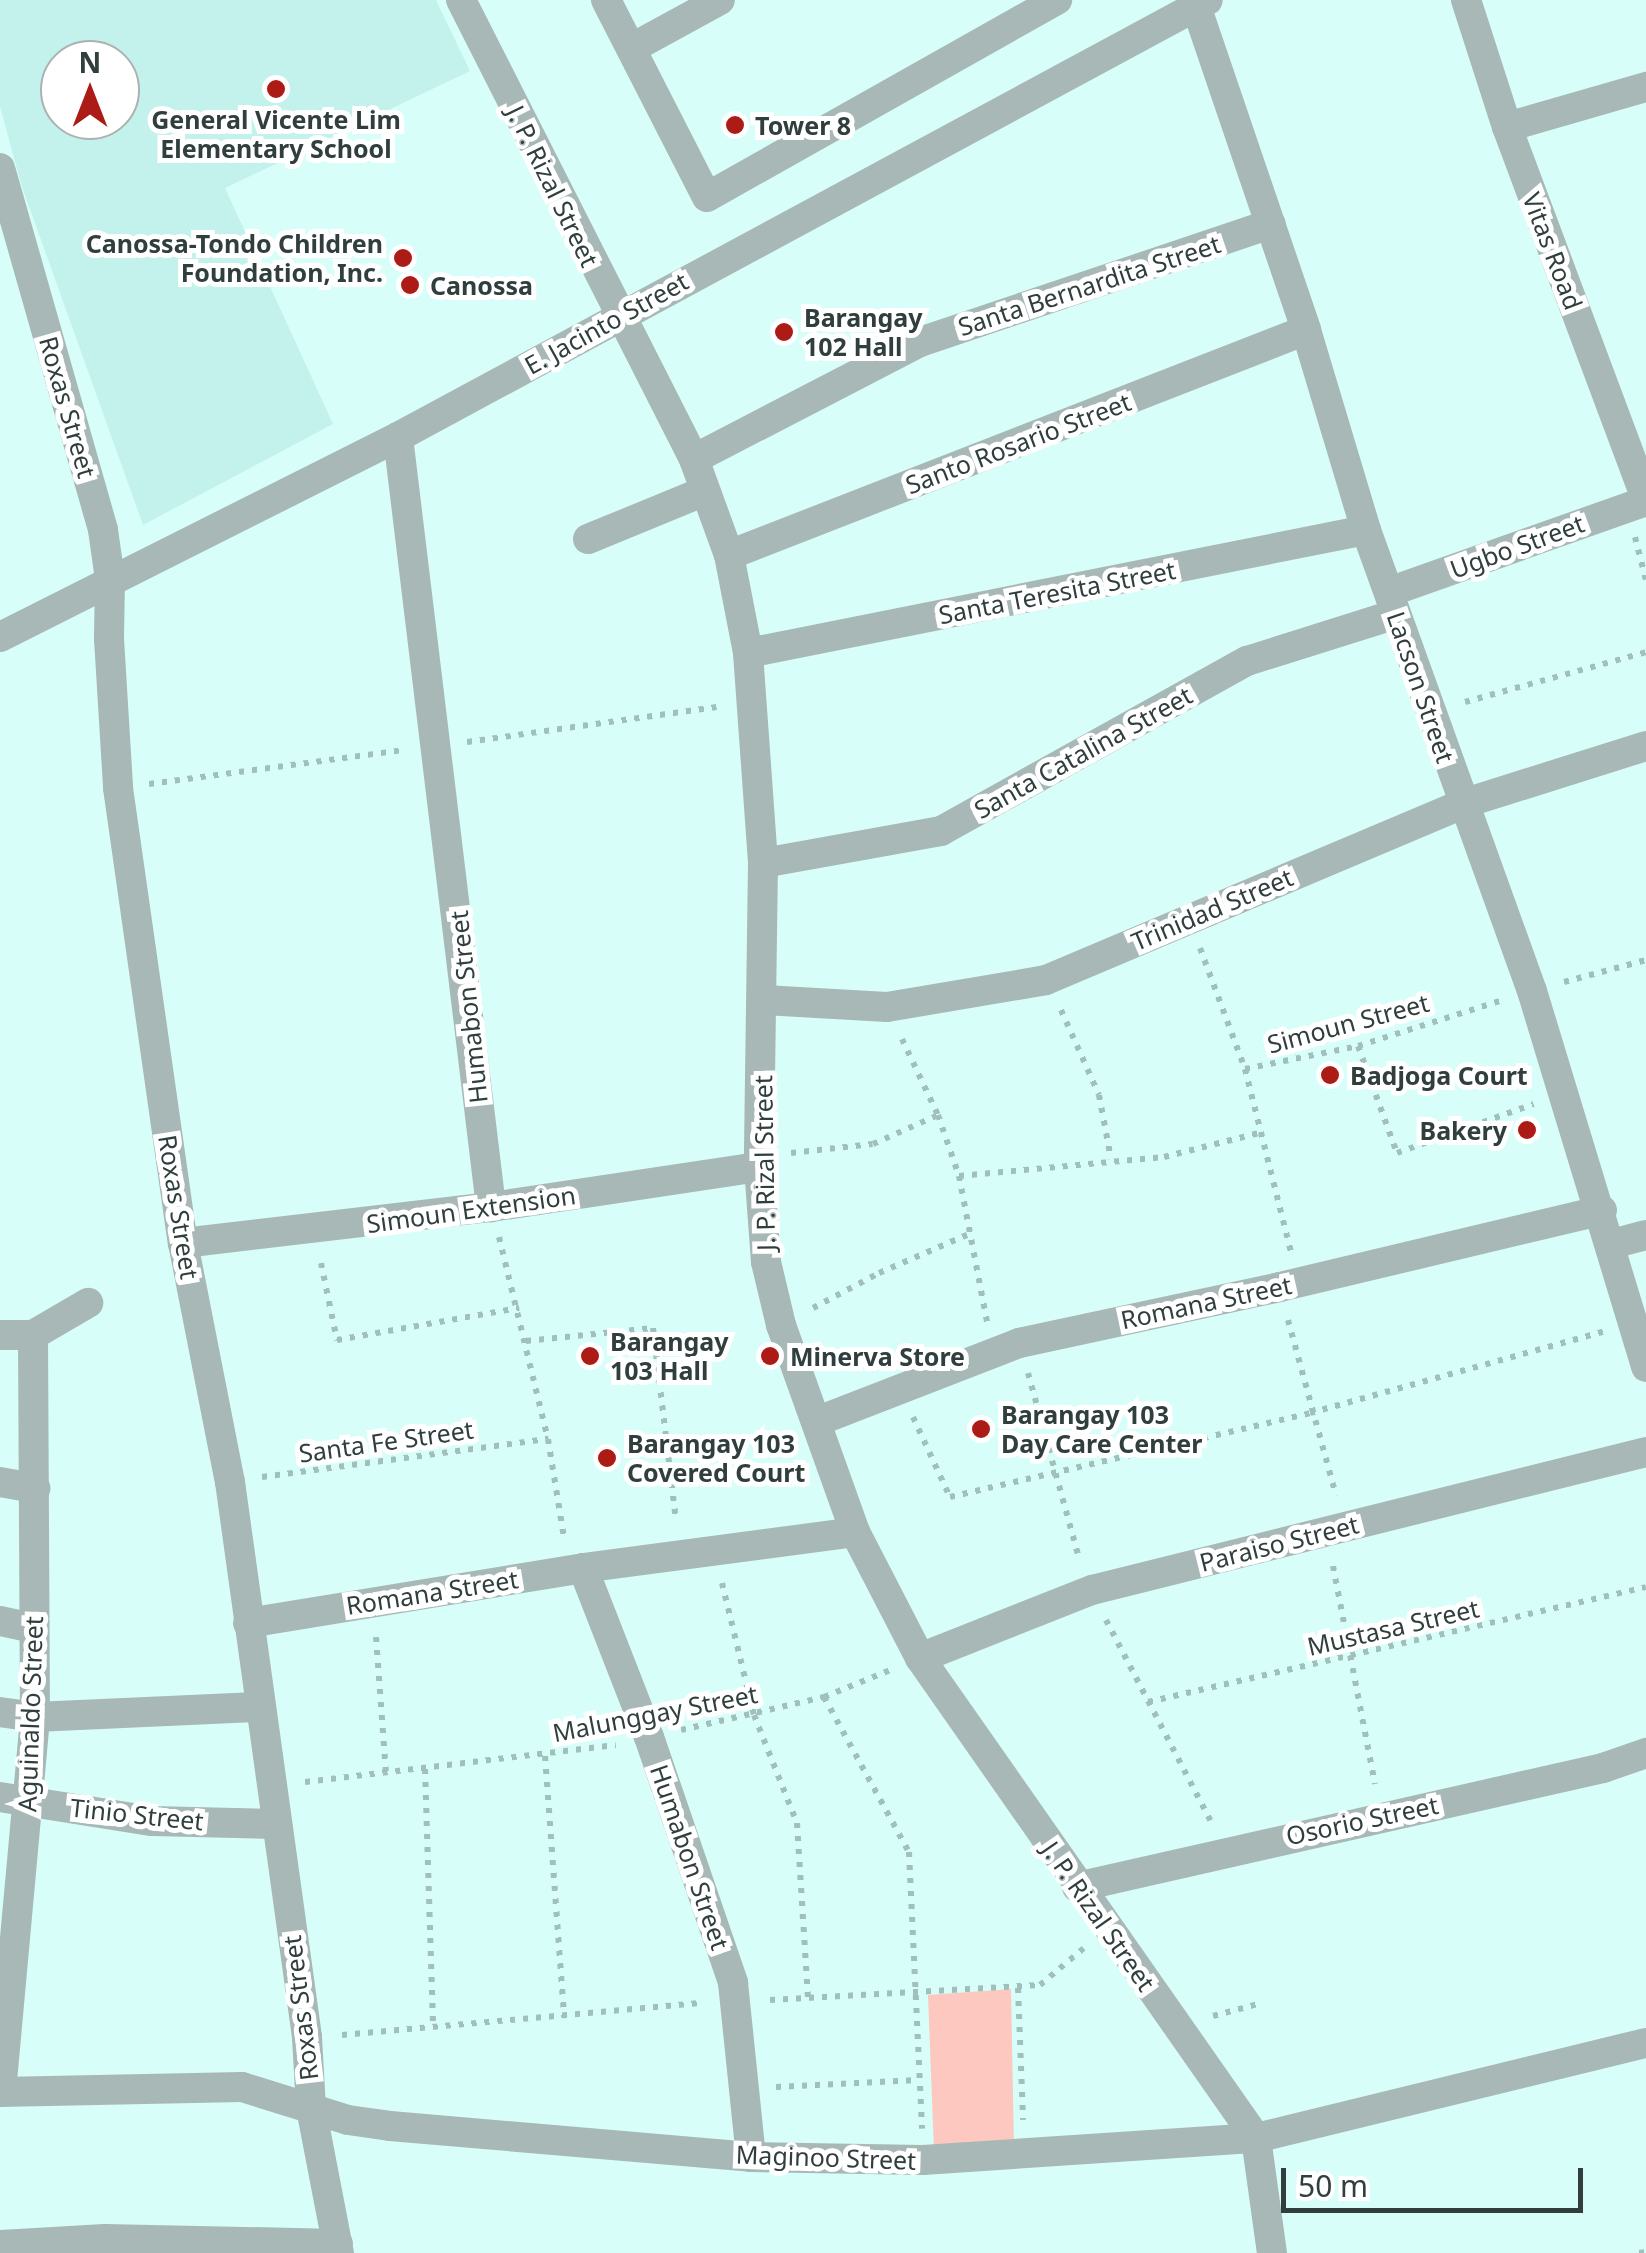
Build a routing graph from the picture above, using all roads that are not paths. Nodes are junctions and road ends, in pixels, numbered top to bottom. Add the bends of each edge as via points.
1 (461, 0) edge
2 (606, 0) edge
3 (720, 0) edge
4 (1057, 0) edge
5 (1466, 0) edge
6 (1202, 3) edge
7 (632, 48) junction
8 (1646, 87) edge
9 (1507, 127) junction
10 (0, 168) edge
11 (1272, 224) junction
12 (618, 316) junction
13 (1306, 330) junction
14 (398, 437) junction
15 (694, 458) junction
16 (706, 491) junction
17 (1646, 500) edge
18 (1366, 530) junction
19 (588, 539) dead end
20 (729, 555) junction
21 (110, 580) junction
22 (1393, 603) junction
23 (0, 637) edge
24 (748, 652) junction
25 (1646, 746) edge
26 (1462, 804) junction
27 (763, 864) junction
28 (764, 1000) junction
29 (759, 1161) junction
30 (491, 1207) junction
31 (1602, 1210) junction
32 (1646, 1235) edge
33 (182, 1243) junction
34 (1612, 1244) junction
35 (88, 1303) dead end
36 (0, 1334) edge
37 (34, 1335) junction
38 (1646, 1367) edge
39 (818, 1420) junction
40 (1646, 1452) edge
41 (0, 1482) edge
42 (36, 1488) junction
43 (855, 1532) junction
44 (576, 1569) junction
45 (0, 1621) edge
46 (248, 1623) junction
47 (34, 1628) junction
48 (920, 1658) junction
49 (258, 1706) junction
50 (0, 1712) edge
51 (35, 1717) junction
52 (1646, 1753) edge
53 (14, 1799) edge
54 (275, 1824) junction
55 (1077, 1887) junction
56 (1646, 2043) edge
57 (1, 2092) edge
58 (311, 2108) junction
59 (1256, 2138) junction
60 (751, 2157) junction
61 (0, 2245) edge
62 (339, 2248) edge
63 (1272, 2253) edge

1 - 12 street, J. P. Rizal Street
2 - 7 street
3 - 7 street
4 - 7 street via 707,198
5 - 9 street, Vitas Road
6 - 11 street, Lacson Street
6 - 12 street, E. Jacinto Street
8 - 9 street
9 - 17 street, Vitas Road
10 - 21 street, Roxas Street via 103,530
11 - 13 street, Lacson Street
11 - 15 street, Santa Bernardita Street via 920,342
12 - 14 street, E. Jacinto Street
12 - 15 street, J. P. Rizal Street
13 - 18 street, Lacson Street
13 - 20 street, Santo Rosario Street
14 - 21 street, E. Jacinto Street
14 - 30 street, Humabon Street
15 - 16 street, J. P. Rizal Street
16 - 19 street
16 - 20 street, J. P. Rizal Street
17 - 22 street, Ugbo Street
18 - 22 street, Lacson Street
18 - 24 street, Santa Teresita Street
20 - 24 street, J. P. Rizal Street
21 - 23 street, E. Jacinto Street
21 - 33 street, Roxas Street via 118,788
22 - 26 street, Lacson Street
22 - 27 street, Santa Catalina Street via 1246,661 941,830
24 - 27 street, J. P. Rizal Street
25 - 26 street, Trinidad Street
26 - 28 street, Trinidad Street via 1046,980 887,1007
26 - 31 street, Lacson Street via 1532,991
27 - 28 street, J. P. Rizal Street
28 - 29 street, J. P. Rizal Street
29 - 30 street, Simoun Extension
29 - 39 street, J. P. Rizal Street via 766,1262 781,1324
30 - 33 street, Simoun Extension
31 - 34 street, Lacson Street
31 - 39 street, Romana Street via 1006,1347
32 - 34 street
33 - 46 street, Roxas Street via 230,1482
34 - 38 street, Lacson Street
35 - 37 street
36 - 37 street
37 - 42 street, Aguinaldo Street
39 - 43 street, J. P. Rizal Street
40 - 48 street, Paraiso Street via 1092,1590
41 - 42 street
42 - 47 street, Aguinaldo Street
43 - 44 street, Romana Street
43 - 48 street, J. P. Rizal Street
44 - 46 street, Romana Street
44 - 60 street, Humabon Street via 649,1737 733,1983
45 - 47 street
46 - 49 street, Roxas Street
47 - 51 street, Aguinaldo Street
48 - 55 street, J. P. Rizal Street
49 - 51 street
49 - 54 street, Roxas Street
50 - 51 street
51 - 53 street, Aguinaldo Street
52 - 55 street, Osorio Street
53 - 54 street, Tinio Street via 152,1821
53 - 57 street, Aguinaldo Street
54 - 58 street, Roxas Street
55 - 59 street, J. P. Rizal Street
56 - 59 street, Maginoo Street
57 - 58 street, Maginoo Street via 242,2087
58 - 60 street, Maginoo Street via 390,2126
58 - 62 street, Roxas Street
59 - 60 street, Maginoo Street via 923,2160
59 - 63 street, J. P. Rizal Street
61 - 62 street via 105,2239

